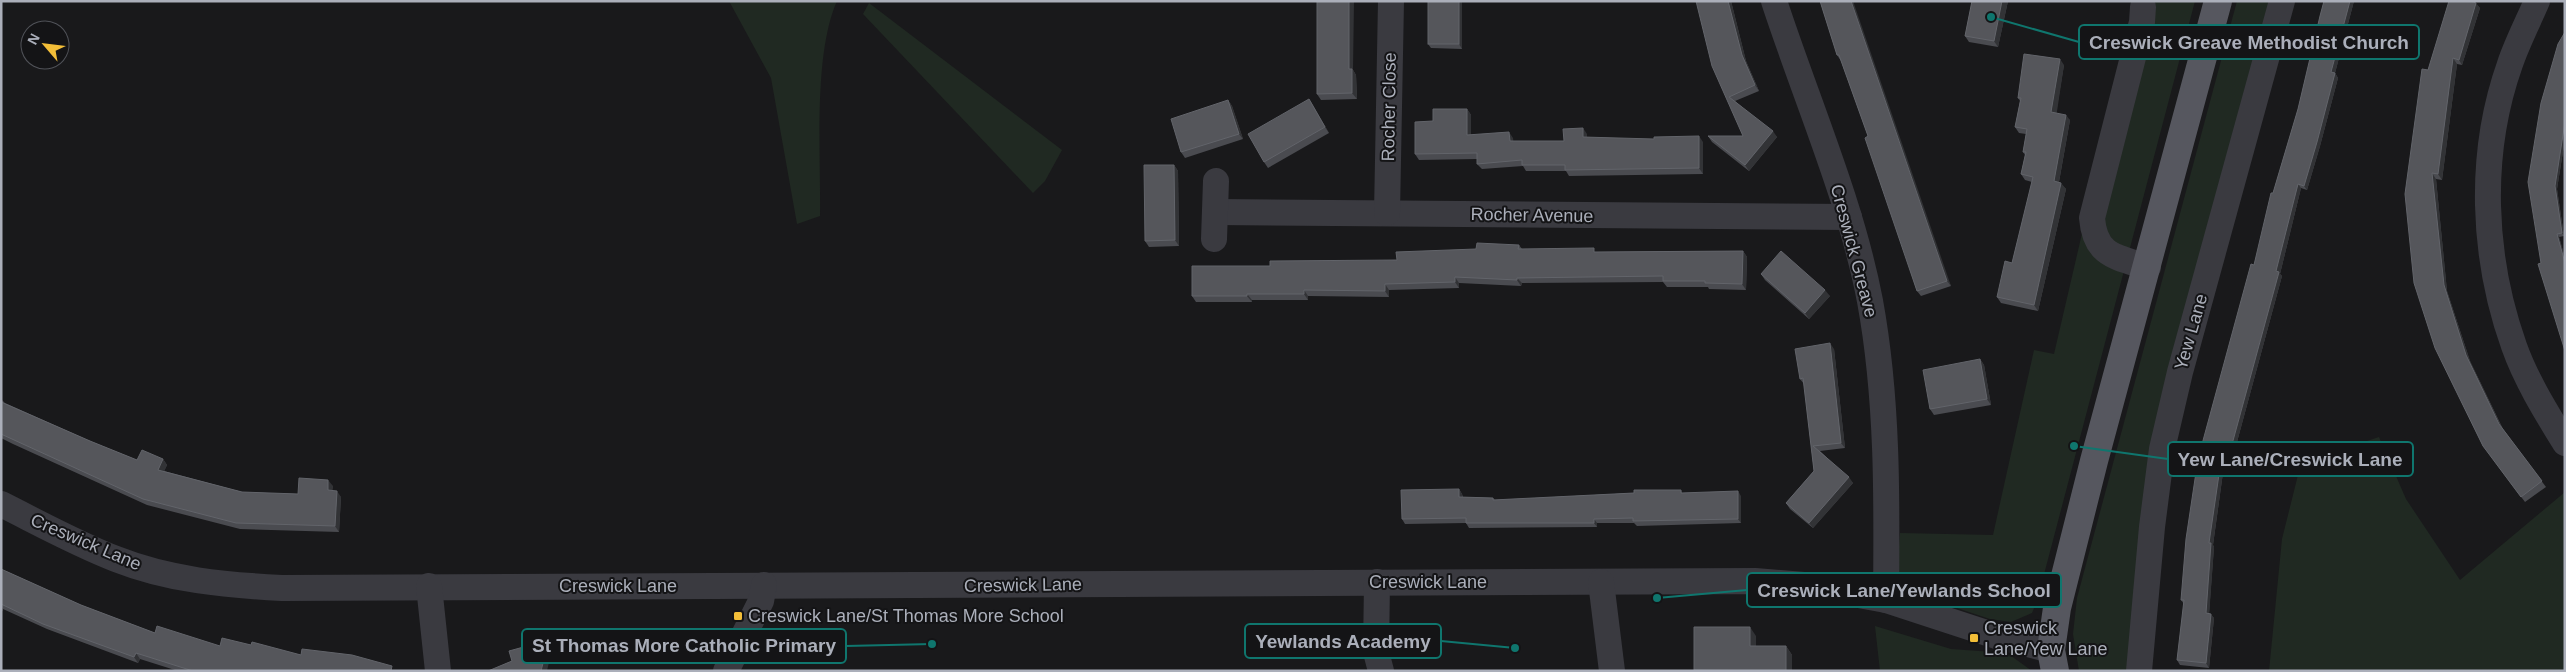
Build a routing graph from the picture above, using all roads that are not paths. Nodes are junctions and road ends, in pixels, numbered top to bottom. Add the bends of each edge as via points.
1 (1391, 1) edge
2 (1774, 1) edge
3 (2218, 1) edge
4 (2282, 1) edge
5 (2536, 1) edge
6 (2143, 7) dead end
7 (1216, 181) dead end
8 (1215, 212) junction
9 (1387, 214) junction
10 (1848, 217) junction
11 (1214, 239) dead end
12 (2148, 267) junction
13 (2565, 442) edge
14 (1, 504) edge
15 (1377, 582) junction
16 (1602, 582) junction
17 (764, 585) junction
18 (429, 586) junction
19 (1886, 600) junction
20 (2053, 660) edge
21 (438, 671) edge
22 (726, 671) edge
23 (1381, 671) edge
24 (1612, 671) edge
25 (2139, 671) edge

1 - 9 street, Rocher Close
2 - 10 street, Creswick Greave
3 - 12 main road
4 - 25 street, Yew Lane via 2180,372 2162,450
5 - 13 street via 2509,64 2495,125 2487,190 2490,242 2499,299 2514,347 2540,401
6 - 12 street via 2140,32 2092,218 2100,247 2110,255
7 - 8 street
8 - 9 street, Rocher Avenue
8 - 11 street
9 - 10 street, Rocher Avenue
10 - 19 street, Creswick Greave via 1870,301 1880,380 1887,472
12 - 20 main road via 2057,608
14 - 18 street, Creswick Lane via 116,559 216,584 282,588
15 - 16 street, Creswick Lane
15 - 17 street, Creswick Lane
15 - 23 street via 1376,652
16 - 19 street, Creswick Lane via 1755,581 1804,585
16 - 24 street
17 - 18 street, Creswick Lane
17 - 22 street via 761,601
18 - 21 street
19 - 20 street, Creswick Lane via 1996,636

